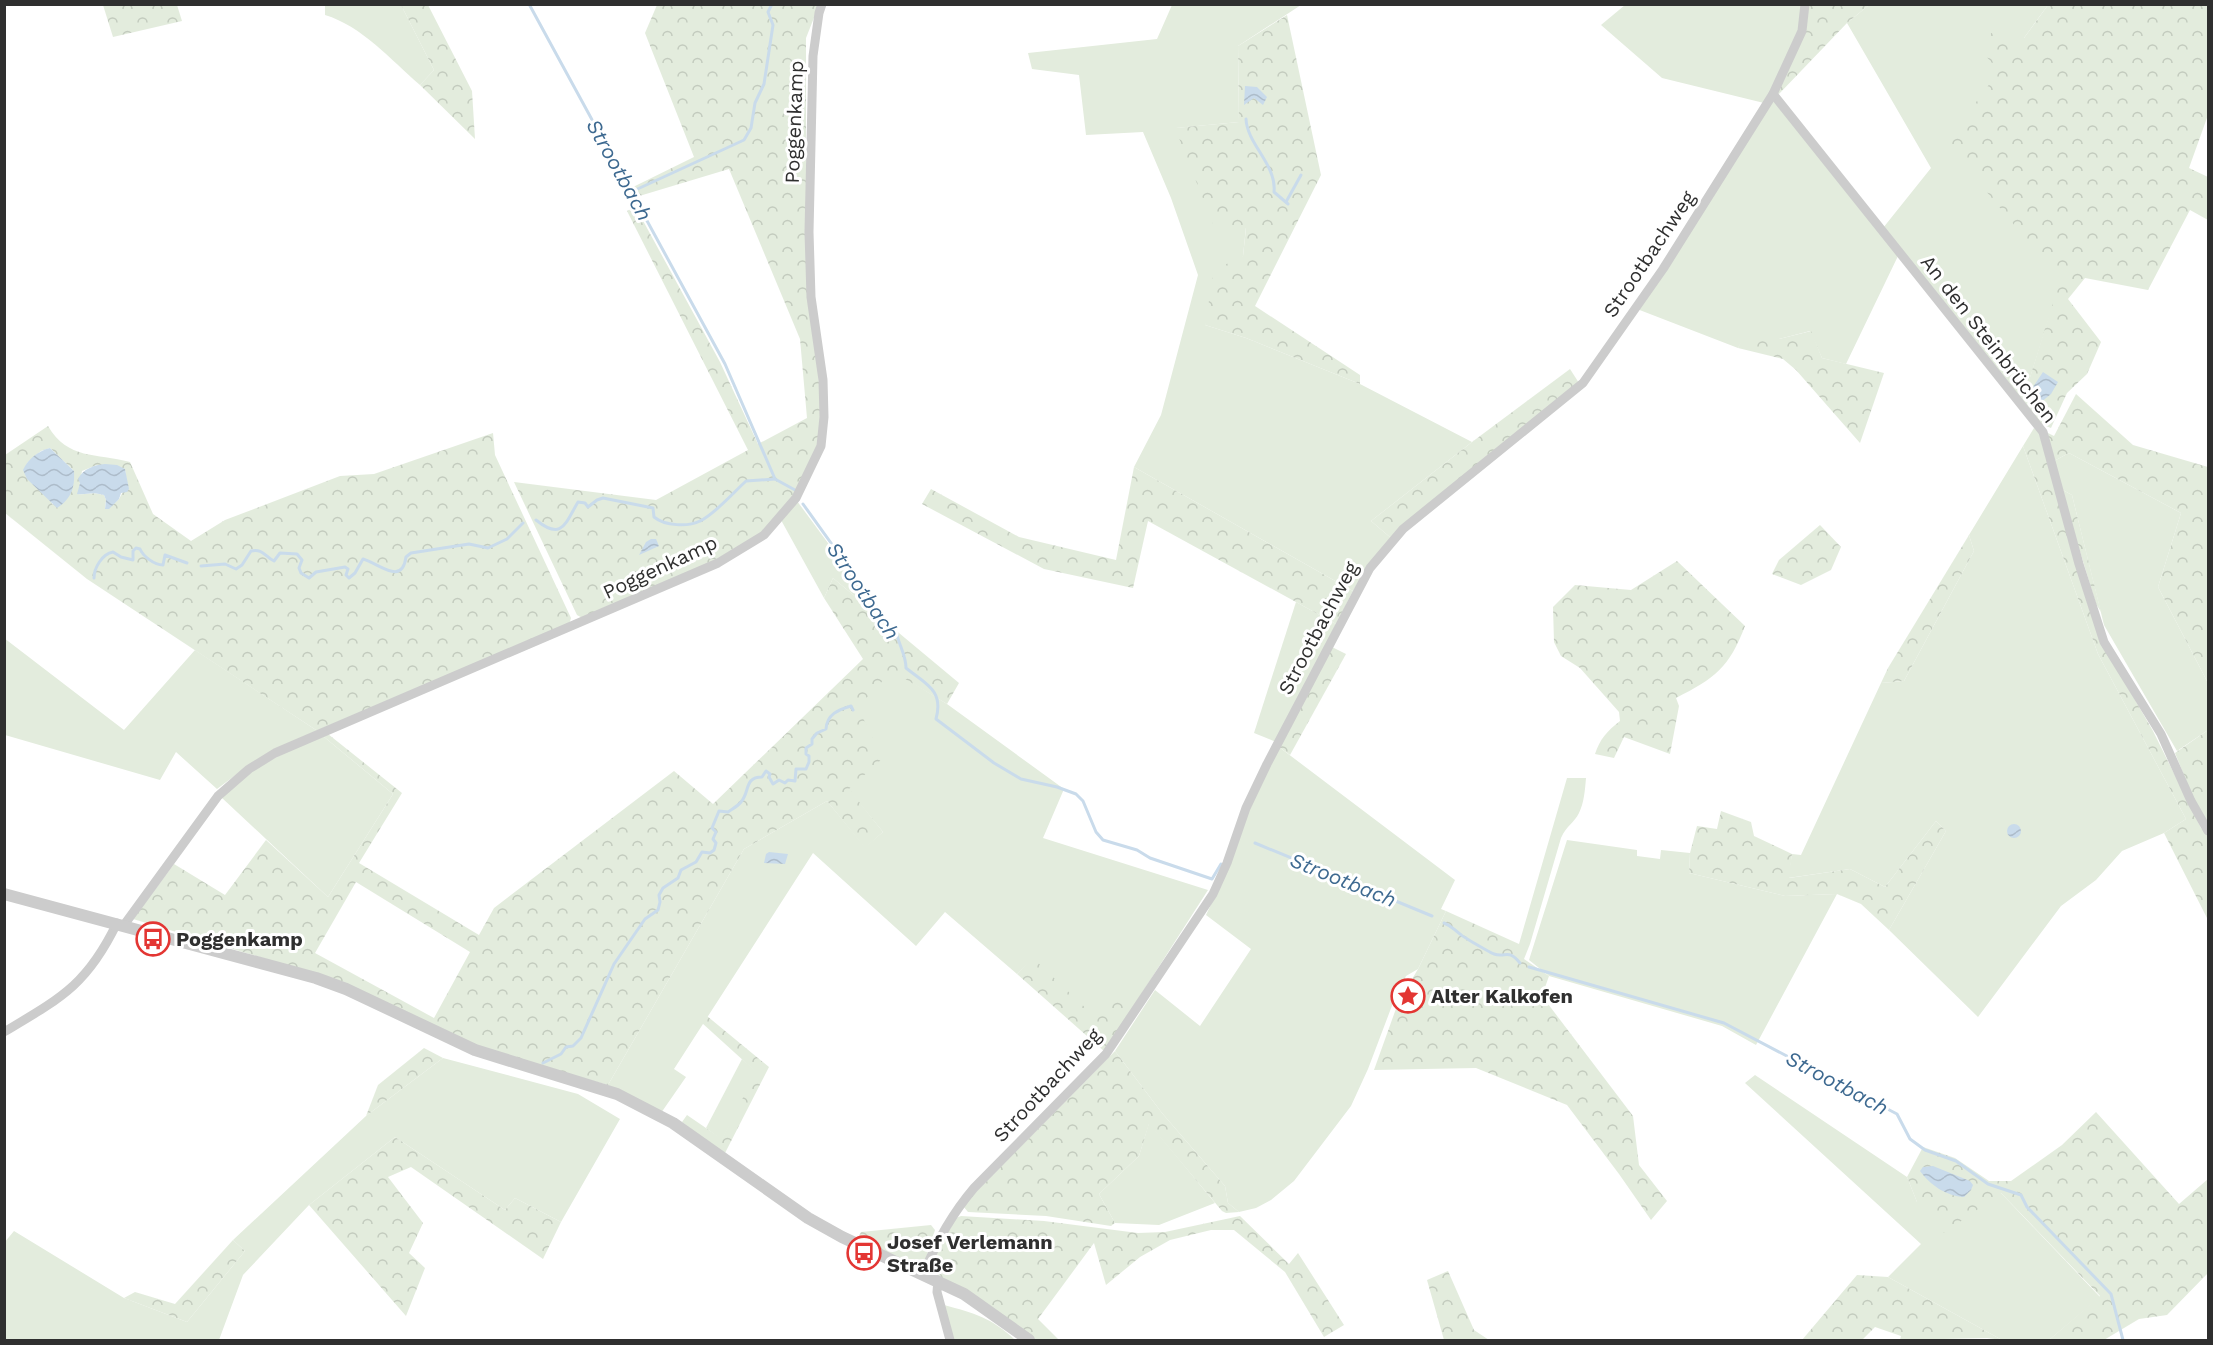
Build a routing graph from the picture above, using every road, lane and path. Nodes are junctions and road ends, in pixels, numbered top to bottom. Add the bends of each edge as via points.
1 (822, 4) edge
2 (1805, 4) edge
3 (1773, 94) junction
4 (2208, 831) edge
5 (4, 894) edge
6 (120, 924) junction
7 (4, 1032) edge
8 (923, 1275) junction
9 (938, 1280) junction
10 (950, 1341) edge
11 (1029, 1341) edge

1 - 6 street, Poggenkamp via 813,56 809,232 811,297 824,417 821,446 796,498 764,535 718,563 275,753 249,769 218,796
2 - 3 street, Strootbachweg via 1802,31
3 - 4 street, An den Steinbrüchen via 2043,432 2104,642 2161,734
3 - 8 street, Strootbachweg via 1663,269 1583,383 1403,530 1370,568 1267,764 1213,894 1106,1054 954,1212
5 - 6 street
6 - 7 street, Poggenkamp via 79,983
6 - 8 street via 316,978 475,1050 617,1094 673,1123 808,1218
8 - 9 street
9 - 10 street via 937,1292
9 - 11 street

